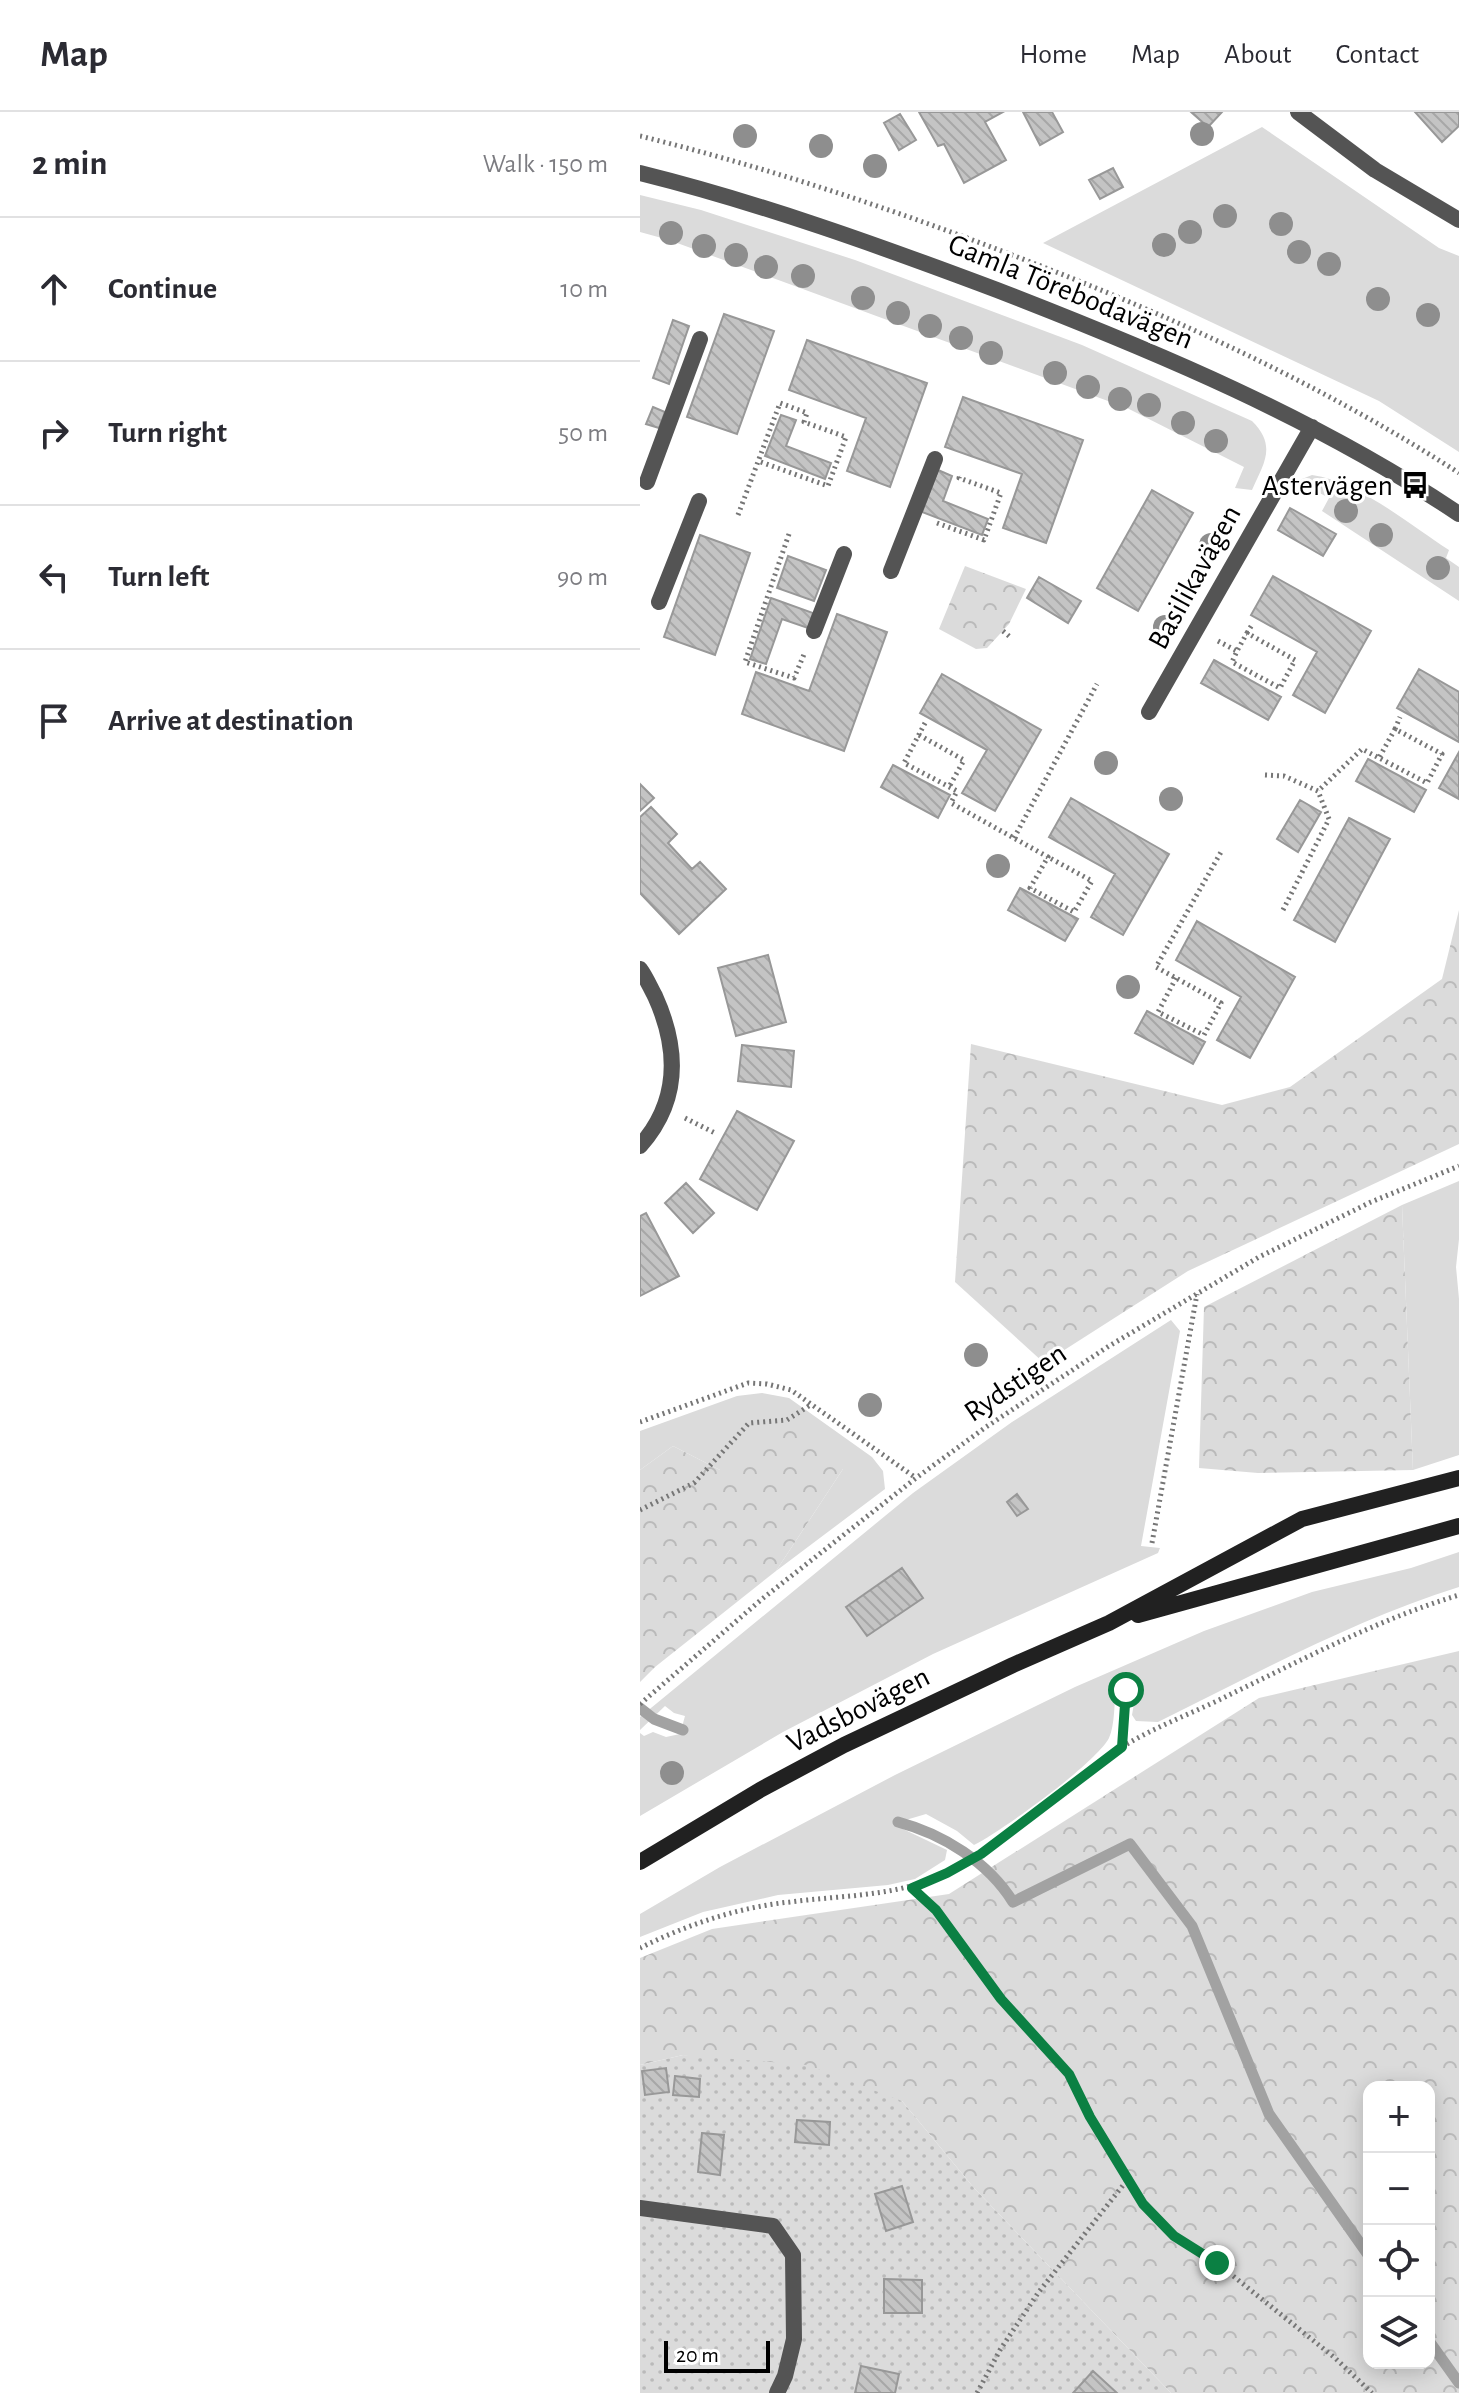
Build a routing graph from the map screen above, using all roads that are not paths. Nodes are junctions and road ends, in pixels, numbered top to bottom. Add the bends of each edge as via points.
1 (1298, 112) edge
2 (640, 173) edge
3 (1459, 220) edge
4 (700, 339) dead end
5 (1312, 427) junction
6 (935, 459) road end
7 (647, 482) dead end
8 (699, 501) dead end
9 (1459, 514) edge
10 (844, 554) dead end
11 (891, 571) dead end
12 (659, 602) dead end
13 (814, 631) road end
14 (1149, 712) dead end
15 (640, 969) edge
16 (640, 1146) edge
17 (1459, 1478) edge
18 (1459, 1526) edge
19 (1109, 1623) junction
20 (640, 1862) edge
21 (640, 2208) edge
22 (777, 2393) edge

1 - 3 street via 1375,170
2 - 5 street, Gamla Törebodavägen via 890,250 1094,327 1239,389
4 - 7 street
5 - 9 street, Gamla Törebodavägen
5 - 14 street, Basilikavägen
6 - 11 street
8 - 12 street
10 - 13 street
15 - 16 street via 665,1018 673,1054 671,1086 655,1129
17 - 19 main road, Vadsbovägen via 1302,1519
18 - 19 main road, Vadsbovägen
19 - 20 main road, Vadsbovägen via 844,1745
21 - 22 street via 773,2226 793,2255 794,2339

